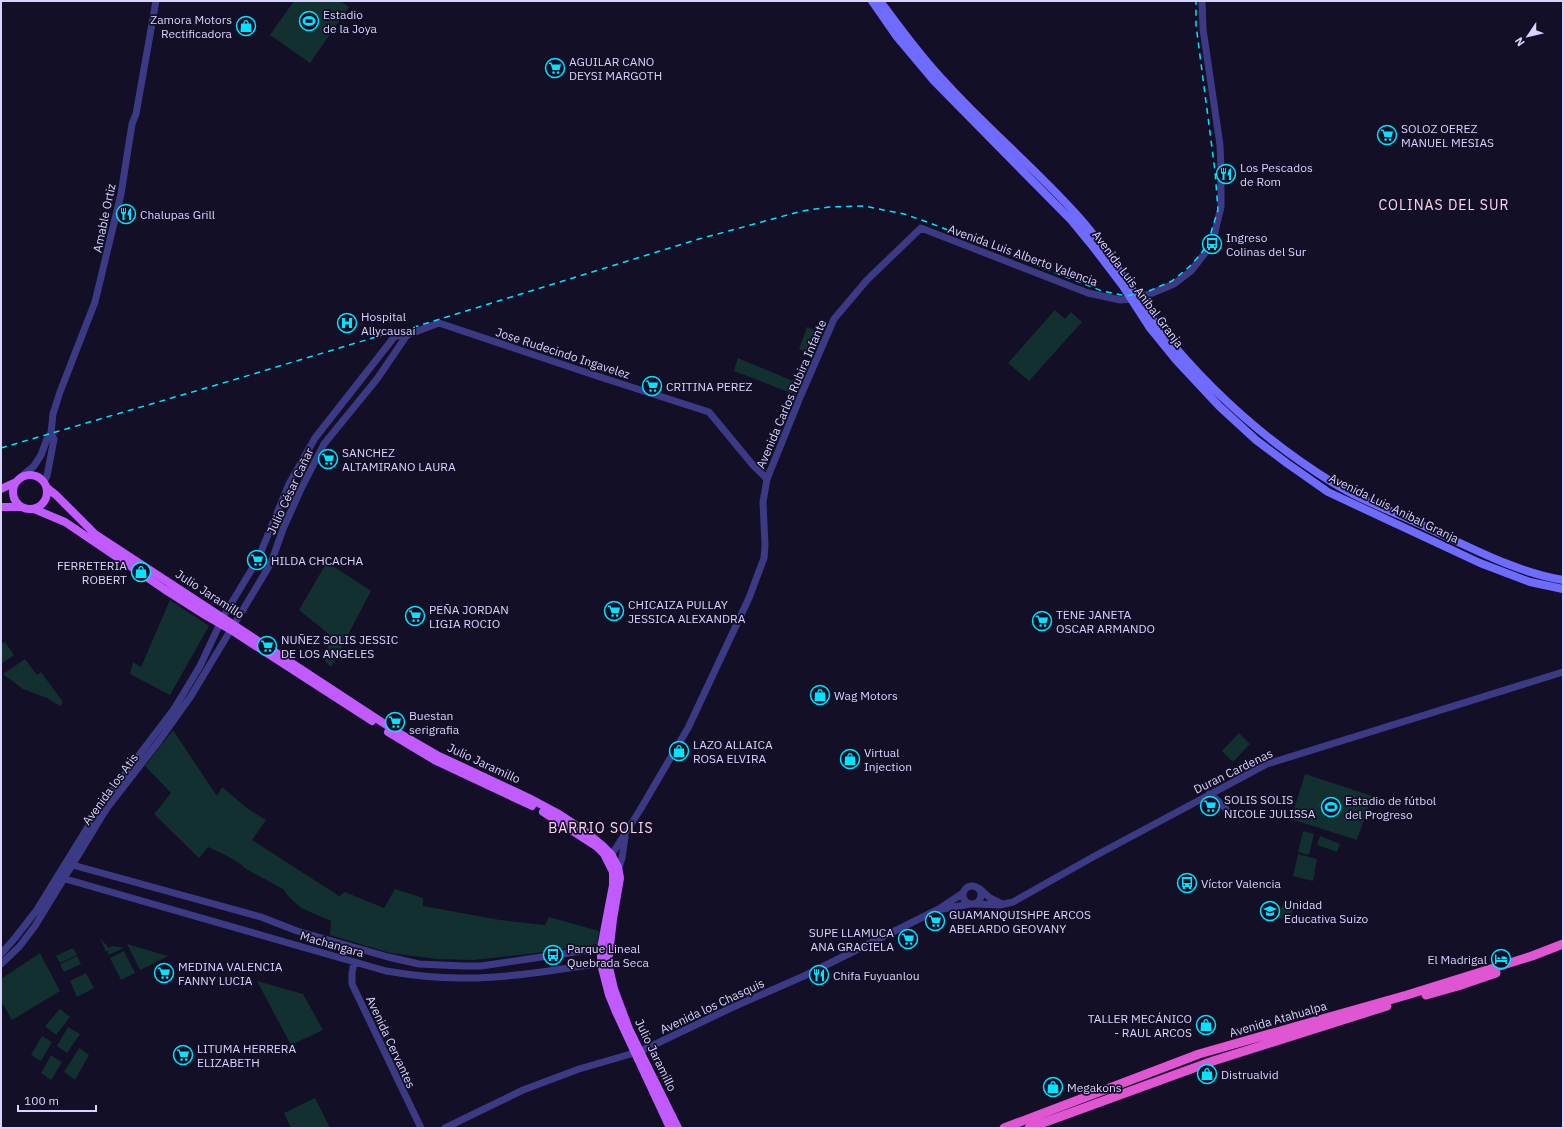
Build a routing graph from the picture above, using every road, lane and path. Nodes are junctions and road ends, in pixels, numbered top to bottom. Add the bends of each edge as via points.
1 (156, 1) edge
2 (872, 1) edge
3 (880, 1) edge
4 (1202, 1) edge
5 (921, 228) joint
6 (1134, 298) junction
7 (407, 335) junction
8 (395, 336) joint
9 (51, 433) junction
10 (19, 479) junction
11 (767, 479) junction
12 (46, 485) junction
13 (3, 489) edge
14 (1, 507) edge
15 (21, 507) junction
16 (34, 509) junction
17 (1563, 580) edge
18 (1563, 589) edge
19 (222, 620) junction
20 (233, 627) junction
21 (1563, 672) edge
22 (1209, 794) junction
23 (1226, 809) dead end
24 (626, 834) junction
25 (610, 857) junction
26 (69, 864) junction
27 (616, 871) junction
28 (61, 878) junction
29 (980, 888) junction
30 (963, 893) junction
31 (973, 904) junction
32 (1004, 905) junction
33 (939, 909) junction
34 (1563, 944) edge
35 (605, 947) junction
36 (1563, 949) edge
37 (1, 954) edge
38 (354, 962) junction
39 (605, 963) junction
40 (1, 964) edge
41 (637, 1052) junction
42 (422, 1128) edge
43 (445, 1128) edge
44 (670, 1128) edge
45 (678, 1128) edge
46 (1004, 1128) edge
47 (1029, 1128) edge

1 - 9 street, Amable Ortiz via 111,238 95,302 56,406
2 - 6 main road, Avenida Luis Anibal Granja via 897,37 934,81 1071,220
3 - 6 main road, Avenida Luis Anibal Granja via 943,81 1076,214 1100,243
4 - 6 street, Avenida Luis Alberto Valencia via 1203,29 1219,138 1221,208 1217,226 1212,244 1191,271 1174,284
5 - 6 street, Avenida Luis Alberto Valencia via 1088,293 1120,300
5 - 11 street, Avenida Carlos Rubira Infante via 867,280 834,319
6 - 17 main road, Avenida Luis Anibal Granja via 1226,400 1261,432 1336,485 1486,554 1534,574
6 - 18 main road, Avenida Luis Anibal Granja via 1150,328 1218,406 1256,440 1328,492 1480,563 1530,582
7 - 8 street, Jose Rudecindo Ingavelez
7 - 11 street, Jose Rudecindo Ingavelez via 439,322 709,412
7 - 20 street, Julio César Cañar via 377,379 324,444 283,529 271,563
8 - 19 street, Julio César Cañar via 315,438 289,484 258,560
9 - 10 street, Amable Ortiz via 34,466
9 - 12 street, Amable Ortiz via 54,439
10 - 12 main road, Julio Jaramillo via 35,475
10 - 13 main road
10 - 15 main road via 13,492 16,503
11 - 24 street, Avenida Carlos Rubira Infante via 763,502 764,558 749,598 691,721
12 - 16 main road via 45,501
12 - 19 main road, Julio Jaramillo via 95,534
14 - 15 main road, Julio Jaramillo
15 - 16 main road, Julio Jaramillo
16 - 19 main road, Julio Jaramillo via 65,522 205,616
19 - 20 main road, Julio Jaramillo
19 - 26 street, Avenida los Atis via 200,666 177,703 102,804
20 - 25 main road, Julio Jaramillo via 419,752 549,815
20 - 26 street, Avenida los Atis via 160,741 107,808
21 - 22 street, Duran Cardenas via 1267,764
22 - 23 street
22 - 32 street, Duran Cardenas via 1014,902
24 - 25 street, Avenida Carlos Rubira Infante
24 - 27 street, Avenida Carlos Rubira Infante
25 - 27 main road, Julio Jaramillo
26 - 28 street, Avenida los Atis
26 - 35 street, Machangara via 261,917 339,944 419,964 481,966
27 - 35 main road, Julio Jaramillo
28 - 37 street, Avenida los Atis
28 - 38 street, Machangara
28 - 40 street, Avenida los Atis via 35,926 19,947
29 - 30 street via 970,885
29 - 31 street via 981,899
29 - 32 street via 990,898
30 - 31 street via 966,901
30 - 33 street, Avenida los Chasquis
31 - 32 street, Avenida los Chasquis
31 - 33 street, Avenida los Chasquis
33 - 41 street, Avenida los Chasquis via 804,976
34 - 46 highway, Avenida Atahualpa via 1414,993 1199,1054
35 - 39 main road, Julio Jaramillo
36 - 47 highway, Avenida Atahualpa via 1458,986 1213,1061
38 - 39 street, Machangara via 408,975 459,978
38 - 42 street, Avenida Cervantes via 352,984
39 - 41 main road, Julio Jaramillo via 609,995
41 - 43 street, Avenida los Chasquis via 579,1069 523,1090
41 - 44 main road, Julio Jaramillo
41 - 45 main road, Julio Jaramillo

